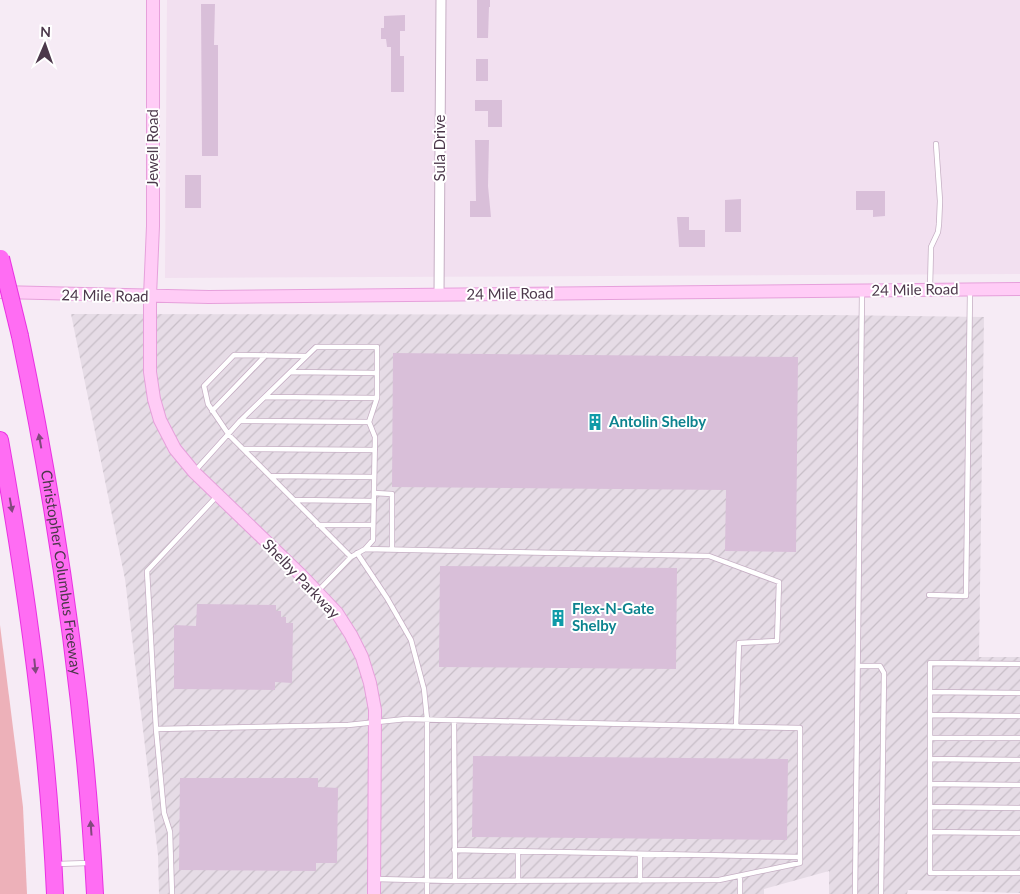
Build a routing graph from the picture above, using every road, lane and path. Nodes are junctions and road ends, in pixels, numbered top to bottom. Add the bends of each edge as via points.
1 (153, 0) edge
2 (441, 0) edge
3 (936, 144) dead end
4 (0, 257) edge
5 (1020, 289) edge
6 (930, 290) junction
7 (970, 290) junction
8 (862, 291) junction
9 (0, 292) edge
10 (440, 295) junction
11 (150, 296) junction
12 (266, 355) junction
13 (307, 356) junction
14 (291, 372) junction
15 (377, 373) junction
16 (265, 397) junction
17 (377, 398) junction
18 (212, 411) junction
19 (240, 422) junction
20 (369, 422) junction
21 (229, 435) junction
22 (0, 440) edge
23 (243, 449) junction
24 (375, 450) junction
25 (194, 472) junction
26 (270, 476) junction
27 (374, 477) junction
28 (374, 493) junction
29 (218, 495) junction
30 (294, 500) junction
31 (374, 501) junction
32 (318, 524) junction
33 (373, 525) junction
34 (365, 549) junction
35 (392, 550) junction
36 (357, 553) junction
37 (350, 557) junction
38 (317, 592) junction
39 (929, 595) dead end
40 (1020, 664) edge
41 (858, 666) junction
42 (931, 692) junction
43 (1020, 692) edge
44 (931, 715) junction
45 (1020, 716) edge
46 (427, 719) junction
47 (454, 721) junction
48 (376, 722) junction
49 (736, 727) junction
50 (156, 729) junction
51 (931, 738) junction
52 (1020, 738) edge
53 (930, 759) junction
54 (1020, 760) edge
55 (930, 784) junction
56 (1020, 785) edge
57 (930, 807) junction
58 (1020, 808) edge
59 (930, 832) junction
60 (1020, 833) edge
61 (454, 850) junction
62 (518, 852) junction
63 (640, 854) junction
64 (800, 857) junction
65 (93, 862) junction
66 (54, 864) junction
67 (1020, 872) edge
68 (740, 876) junction
69 (375, 879) junction
70 (427, 880) junction
71 (640, 880) junction
72 (454, 881) junction
73 (518, 881) junction
74 (55, 894) edge
75 (95, 894) edge
76 (172, 894) edge
77 (374, 894) edge
78 (427, 894) edge
79 (740, 894) edge
80 (855, 894) edge
81 (882, 894) edge

1 - 11 street, Jewell Road
2 - 10 street, Sula Drive
3 - 6 lane via 940,201 938,232 931,247
65 -> 4 highway, Christopher Columbus Freeway, bridge via 86,763 55,527 20,336
5 - 7 street, 24 Mile Road
6 - 7 street, 24 Mile Road
6 - 8 street, 24 Mile Road
7 - 39 lane via 966,596
8 - 10 street, 24 Mile Road
8 - 41 lane
9 - 11 street, 24 Mile Road
10 - 11 street, 24 Mile Road
11 - 25 street, Shelby Parkway via 150,362 154,399 169,440
12 - 13 lane
12 - 18 lane
12 - 18 lane via 234,355 204,386
13 - 14 lane
13 - 15 lane via 316,347 377,347
14 - 15 lane
14 - 16 lane
15 - 17 lane
16 - 17 lane
16 - 19 lane
17 - 20 lane
18 - 21 lane
19 - 20 lane
19 - 21 lane
20 - 24 lane via 375,437
21 - 23 lane
21 - 25 lane
22 -> 66 highway via 30,629
23 - 24 lane
23 - 26 lane
24 - 27 lane
25 - 29 street, Shelby Parkway
26 - 27 lane
26 - 30 lane
27 - 28 lane
28 - 31 lane
28 - 35 lane via 392,494
29 - 38 street, Shelby Parkway
29 - 50 lane via 147,571
30 - 31 lane
30 - 32 lane
31 - 33 lane
32 - 33 lane
32 - 37 lane
33 - 34 lane via 373,540
34 - 35 lane
34 - 36 lane
35 - 49 lane via 710,556 779,582 776,642 739,643
36 - 37 lane
36 - 46 lane via 410,640 424,688
37 - 38 lane
38 - 48 street, Shelby Parkway via 344,624 362,657 372,690
40 - 42 lane via 930,663
41 - 80 lane
41 - 81 lane via 880,666 884,673
42 - 43 lane
42 - 44 lane
44 - 45 lane
44 - 51 lane
46 - 47 lane
46 - 48 lane
46 - 70 lane
47 - 49 lane
47 - 61 lane
48 - 50 lane
48 - 69 street, Shelby Parkway
49 - 64 lane via 800,728
50 - 76 lane via 164,813 170,832
51 - 52 lane
51 - 53 lane
53 - 54 lane
53 - 55 lane
55 - 56 lane
55 - 57 lane
57 - 58 lane
57 - 59 lane
59 - 60 lane
59 - 67 lane via 930,873
61 - 62 lane
61 - 72 lane
62 - 63 lane
62 - 73 lane
63 - 64 lane
63 - 71 lane
64 - 68 lane via 800,863
65 - 66 lane
65 - 75 highway, Christopher Columbus Freeway
66 - 74 highway
68 - 71 lane via 719,880
68 - 79 lane
69 - 70 lane
69 - 77 street, Shelby Parkway
70 - 72 lane
70 - 78 lane
71 - 73 lane
72 - 73 lane

